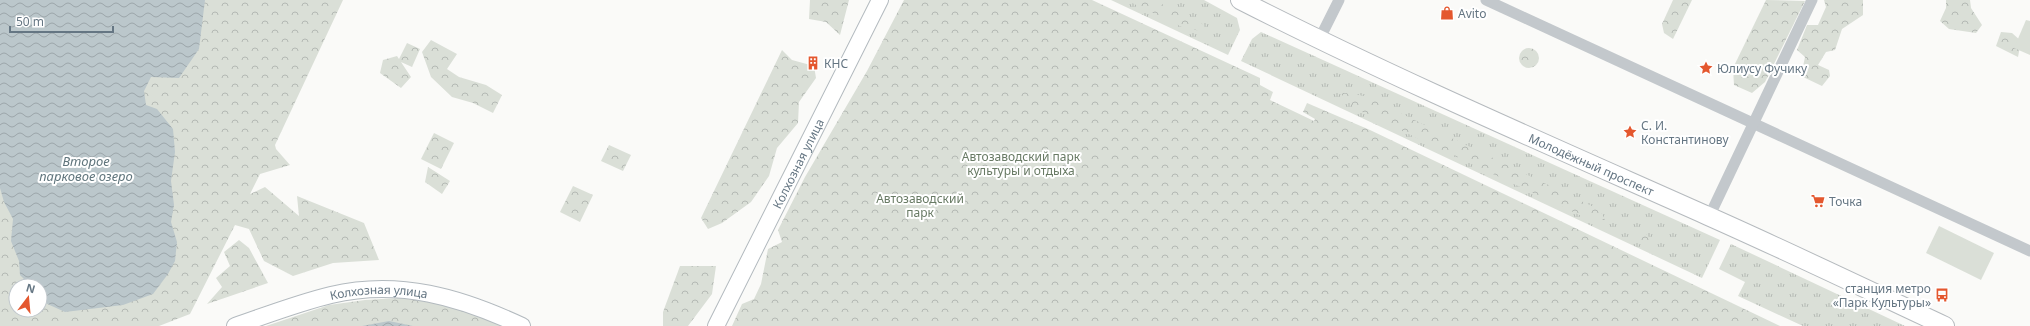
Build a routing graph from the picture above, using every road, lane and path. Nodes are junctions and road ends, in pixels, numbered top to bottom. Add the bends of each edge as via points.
1 (880, 0) edge
2 (1240, 0) edge
3 (1339, 0) edge
4 (1486, 0) edge
5 (1812, 0) edge
6 (1319, 40) junction
7 (1754, 124) junction
8 (1709, 217) junction
9 (2030, 251) edge
10 (235, 326) edge
11 (522, 326) edge
12 (716, 326) edge
13 (1945, 326) edge

1 - 12 main road, Колхозная улица
2 - 6 main road, Молодёжный проспект
3 - 6 street
4 - 7 street
5 - 7 street
6 - 8 main road, Молодёжный проспект via 1546,146
7 - 8 street
7 - 9 street
8 - 13 main road, Молодёжный проспект
10 - 11 main road, Колхозная улица via 299,303 366,289 432,293 461,300

